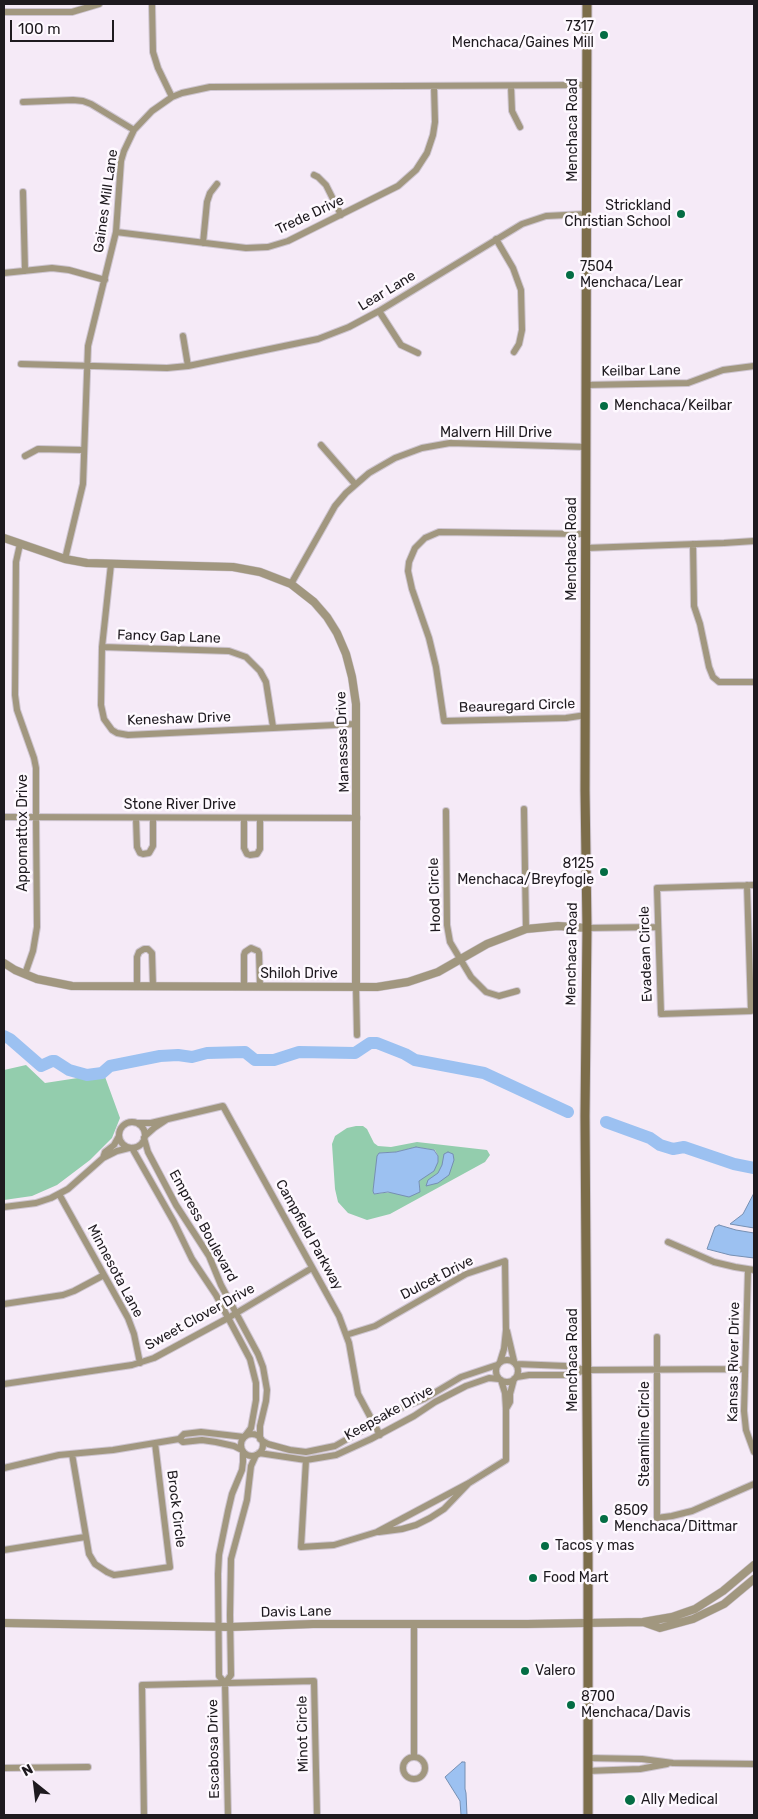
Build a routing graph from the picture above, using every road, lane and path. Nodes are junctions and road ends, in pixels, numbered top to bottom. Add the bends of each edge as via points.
1 (20, 4) edge
2 (99, 4) edge
3 (152, 4) edge
4 (587, 4) edge
5 (4, 12) edge
6 (20, 12) junction
7 (586, 85) junction
8 (434, 86) junction
9 (511, 86) junction
10 (172, 97) junction
11 (23, 102) dead end
12 (520, 127) dead end
13 (134, 130) junction
14 (314, 175) dead end
15 (216, 184) dead end
16 (23, 192) dead end
17 (586, 214) junction
18 (341, 215) junction
19 (116, 232) junction
20 (496, 240) junction
21 (203, 243) junction
22 (25, 271) junction
23 (4, 273) edge
24 (106, 280) junction
25 (379, 311) junction
26 (183, 336) dead end
27 (514, 352) dead end
28 (418, 353) dead end
29 (21, 364) dead end
30 (88, 366) junction
31 (188, 366) junction
32 (754, 366) edge
33 (586, 385) junction
34 (321, 445) dead end
35 (587, 447) junction
36 (84, 450) junction
37 (25, 456) dead end
38 (356, 484) junction
39 (586, 534) junction
40 (4, 538) edge
41 (754, 541) edge
42 (20, 544) junction
43 (693, 544) junction
44 (586, 548) junction
45 (65, 559) junction
46 (111, 564) junction
47 (291, 584) junction
48 (102, 647) junction
49 (754, 682) edge
50 (586, 716) junction
51 (356, 724) junction
52 (273, 727) junction
53 (524, 809) dead end
54 (446, 812) dead end
55 (36, 817) junction
56 (4, 818) edge
57 (136, 818) junction
58 (153, 818) junction
59 (244, 818) junction
60 (260, 818) junction
61 (356, 818) junction
62 (751, 885) edge
63 (658, 927) junction
64 (587, 928) junction
65 (526, 929) junction
66 (460, 960) junction
67 (4, 963) edge
68 (25, 974) junction
69 (137, 986) junction
70 (153, 986) junction
71 (244, 986) junction
72 (260, 986) junction
73 (356, 987) junction
74 (517, 991) dead end
75 (358, 1035) dead end
76 (167, 1120) junction
77 (137, 1123) junction
78 (120, 1136) junction
79 (145, 1137) junction
80 (131, 1148) junction
81 (103, 1158) junction
82 (59, 1194) junction
83 (4, 1207) edge
84 (668, 1242) dead end
85 (312, 1268) junction
86 (751, 1270) edge
87 (104, 1275) junction
88 (4, 1304) edge
89 (236, 1312) junction
90 (228, 1318) junction
91 (506, 1330) junction
92 (346, 1335) junction
93 (657, 1337) dead end
94 (140, 1363) junction
95 (515, 1363) junction
96 (499, 1364) junction
97 (744, 1369) junction
98 (587, 1370) junction
99 (657, 1370) junction
100 (516, 1378) junction
101 (500, 1379) junction
102 (4, 1384) edge
103 (506, 1409) junction
104 (374, 1424) junction
105 (380, 1434) junction
106 (245, 1437) junction
107 (179, 1439) junction
108 (261, 1439) junction
109 (155, 1443) junction
110 (242, 1451) junction
111 (754, 1452) edge
112 (72, 1454) junction
113 (257, 1454) junction
114 (306, 1460) junction
115 (4, 1468) edge
116 (469, 1483) junction
117 (754, 1484) edge
118 (377, 1532) junction
119 (85, 1537) junction
120 (4, 1550) edge
121 (754, 1565) edge
122 (754, 1579) edge
123 (643, 1622) junction
124 (4, 1623) edge
125 (588, 1623) junction
126 (414, 1624) junction
127 (218, 1627) junction
128 (230, 1627) junction
129 (225, 1683) junction
130 (414, 1756) dead end
131 (587, 1758) junction
132 (674, 1763) junction
133 (754, 1764) edge
134 (88, 1767) dead end
135 (4, 1768) edge
136 (588, 1771) junction
137 (144, 1815) edge
138 (228, 1815) edge
139 (317, 1815) edge
140 (588, 1815) edge

1 - 6 street
2 - 6 street via 72,12
3 - 10 street via 153,52
4 - 7 main road, Menchaca Road
5 - 6 street
7 - 9 street, Gaines Mill Lane
7 - 17 main road, Menchaca Road
8 - 9 street, Gaines Mill Lane
8 - 10 street, Gaines Mill Lane via 210,87
8 - 18 street, Trede Drive via 433,135 416,170 398,186
9 - 12 street via 512,111
10 - 13 street, Gaines Mill Lane via 152,111
11 - 13 street via 83,101
13 - 19 street, Gaines Mill Lane via 122,161
14 - 18 street via 326,185
15 - 21 street via 207,202
16 - 22 street
17 - 20 street, Lear Lane via 537,218
17 - 33 main road, Menchaca Road
18 - 21 street, Trede Drive via 288,241 268,247
19 - 21 street, Trede Drive
19 - 24 street, Gaines Mill Lane
20 - 25 street, Lear Lane
20 - 27 street via 513,268 521,290 522,330
22 - 23 street
22 - 24 street via 52,268
24 - 30 street, Gaines Mill Lane via 90,334
25 - 28 street via 401,345
25 - 31 street, Lear Lane via 318,339
26 - 31 street
29 - 30 street, Lear Lane
30 - 31 street, Lear Lane
30 - 36 street, Gaines Mill Lane
32 - 33 street, Keilbar Lane via 723,370 688,383
33 - 35 main road, Menchaca Road
34 - 38 street
35 - 38 street, Malvern Hill Drive via 434,445 395,458
35 - 39 main road, Menchaca Road
36 - 37 street via 38,450
36 - 45 street, Gaines Mill Lane via 81,494
38 - 47 street, Malvern Hill Drive via 335,506
39 - 44 main road, Menchaca Road
39 - 50 street, Beauregard Circle via 439,532 415,548 408,571 429,638 444,721
40 - 42 street, Manassas Drive
41 - 43 street
42 - 45 street, Manassas Drive
42 - 55 street, Appomattox Drive via 16,562 15,695 35,763
43 - 44 street
43 - 49 street via 694,606 712,677 719,682
44 - 50 main road, Menchaca Road
45 - 46 street, Manassas Drive
46 - 47 street, Manassas Drive via 239,568
46 - 48 street, Keneshaw Drive
47 - 51 street, Manassas Drive via 320,609 341,642 355,692
48 - 52 street, Fancy Gap Lane via 229,651 246,657 260,670 266,682
48 - 52 street, Keneshaw Drive via 103,713 108,725 117,733
50 - 64 main road, Menchaca Road
51 - 52 street, Keneshaw Drive
51 - 61 street, Manassas Drive
53 - 65 street
54 - 66 street, Hood Circle via 447,925 450,942
55 - 56 street, Stone River Drive
55 - 57 street, Stone River Drive
55 - 68 street, Appomattox Drive via 37,927
57 - 58 street, Stone River Drive
57 - 58 street via 136,847 143,854 149,853 153,846
58 - 59 street, Stone River Drive
59 - 60 street, Stone River Drive
59 - 60 street via 244,848 250,855 260,850
60 - 61 street, Stone River Drive
61 - 73 street, Manassas Drive
62 - 63 street, Evadean Circle via 657,888
62 - 63 street, Evadean Circle via 751,1011 661,1014
63 - 64 street
64 - 65 street, Shiloh Drive
64 - 98 main road, Menchaca Road
65 - 66 street, Shiloh Drive via 487,944
66 - 73 street, Shiloh Drive via 408,982
66 - 74 street, Hood Circle via 475,983 486,992 499,996
67 - 68 street, Shiloh Drive
68 - 69 street, Shiloh Drive via 62,985
69 - 70 street, Shiloh Drive
69 - 70 street via 137,958 144,948 152,953
70 - 71 street, Shiloh Drive
71 - 72 street, Shiloh Drive
71 - 72 street via 244,955 251,948 259,954
72 - 73 street, Shiloh Drive
73 - 75 street, Manassas Drive
76 - 77 street, Campfield Parkway
76 - 79 street, Campfield Parkway
76 - 85 street, Campfield Parkway via 223,1106
77 - 78 street via 125,1125
77 - 79 street
78 - 80 street via 123,1143
78 - 81 street
79 - 80 street via 141,1144
79 - 89 street, Empress Boulevard via 148,1152 176,1205 209,1256
80 - 81 street
80 - 90 street, Empress Boulevard via 192,1260
81 - 82 street
82 - 83 street via 36,1203
82 - 87 street, Minnesota Lane
84 - 86 street via 714,1262
85 - 89 street, Sweet Clover Drive
85 - 92 street, Campfield Parkway
86 - 97 street, Kansas River Drive
87 - 88 street via 68,1294
87 - 94 street, Minnesota Lane via 131,1326
89 - 90 street, Sweet Clover Drive
89 - 108 street, Empress Boulevard via 258,1354 266,1381
90 - 94 street, Sweet Clover Drive
90 - 106 street, Empress Boulevard via 250,1359 256,1383 254,1415
91 - 92 street, Dulcet Drive via 505,1261 466,1274 375,1326
91 - 95 street, Dulcet Drive
91 - 96 street, Dulcet Drive
92 - 104 street, Campfield Parkway via 358,1394
93 - 99 street, Steamline Circle
94 - 102 street, Sweet Clover Drive
95 - 96 street via 507,1359
95 - 98 street
95 - 100 street
96 - 101 street via 496,1372
96 - 104 street, Keepsake Drive via 461,1377
97 - 99 street
97 - 111 street, Kansas River Drive via 744,1421
98 - 99 street
98 - 100 street via 566,1375
98 - 125 main road, Menchaca Road
99 - 117 street, Steamline Circle via 657,1518 692,1511
100 - 101 street via 509,1382
100 - 103 street
101 - 103 street
101 - 105 street, Keepsake Drive via 489,1378 466,1386
103 - 116 street via 506,1460
104 - 105 street, Campfield Parkway
104 - 108 street, Keepsake Drive via 348,1440 322,1450 290,1450
105 - 114 street, Keepsake Drive via 336,1455
106 - 107 street via 201,1432 184,1434
106 - 108 street via 252,1434
106 - 110 street via 241,1442
107 - 109 street
107 - 110 street via 183,1442 224,1443
108 - 113 street via 262,1447
109 - 112 street
109 - 119 street, Brock Circle via 170,1567 114,1575 92,1560
110 - 113 street via 249,1456
110 - 127 street via 244,1462 232,1494 220,1555
112 - 115 street
112 - 119 street, Brock Circle
113 - 114 street, Keepsake Drive
113 - 128 street via 251,1466 247,1500 231,1559
114 - 118 street via 301,1546 334,1545
116 - 118 street
116 - 118 street via 444,1509 430,1518 402,1529
119 - 120 street
121 - 123 street via 723,1591 695,1608 672,1617
122 - 123 street via 724,1604 694,1619 660,1628
123 - 125 street, Davis Lane
124 - 127 street, Davis Lane
125 - 126 street, Davis Lane
125 - 131 main road, Menchaca Road
126 - 128 street, Davis Lane
126 - 130 street
127 - 128 street, Davis Lane
127 - 129 street, Escabosa Drive via 219,1676
128 - 129 street, Escabosa Drive via 231,1675
129 - 137 street via 142,1685
129 - 138 street, Escabosa Drive
129 - 139 street, Minot Circle via 314,1681
131 - 132 street via 642,1758
131 - 136 main road, Menchaca Road
132 - 133 street
132 - 136 street via 640,1770
134 - 135 street
136 - 140 main road, Menchaca Road

